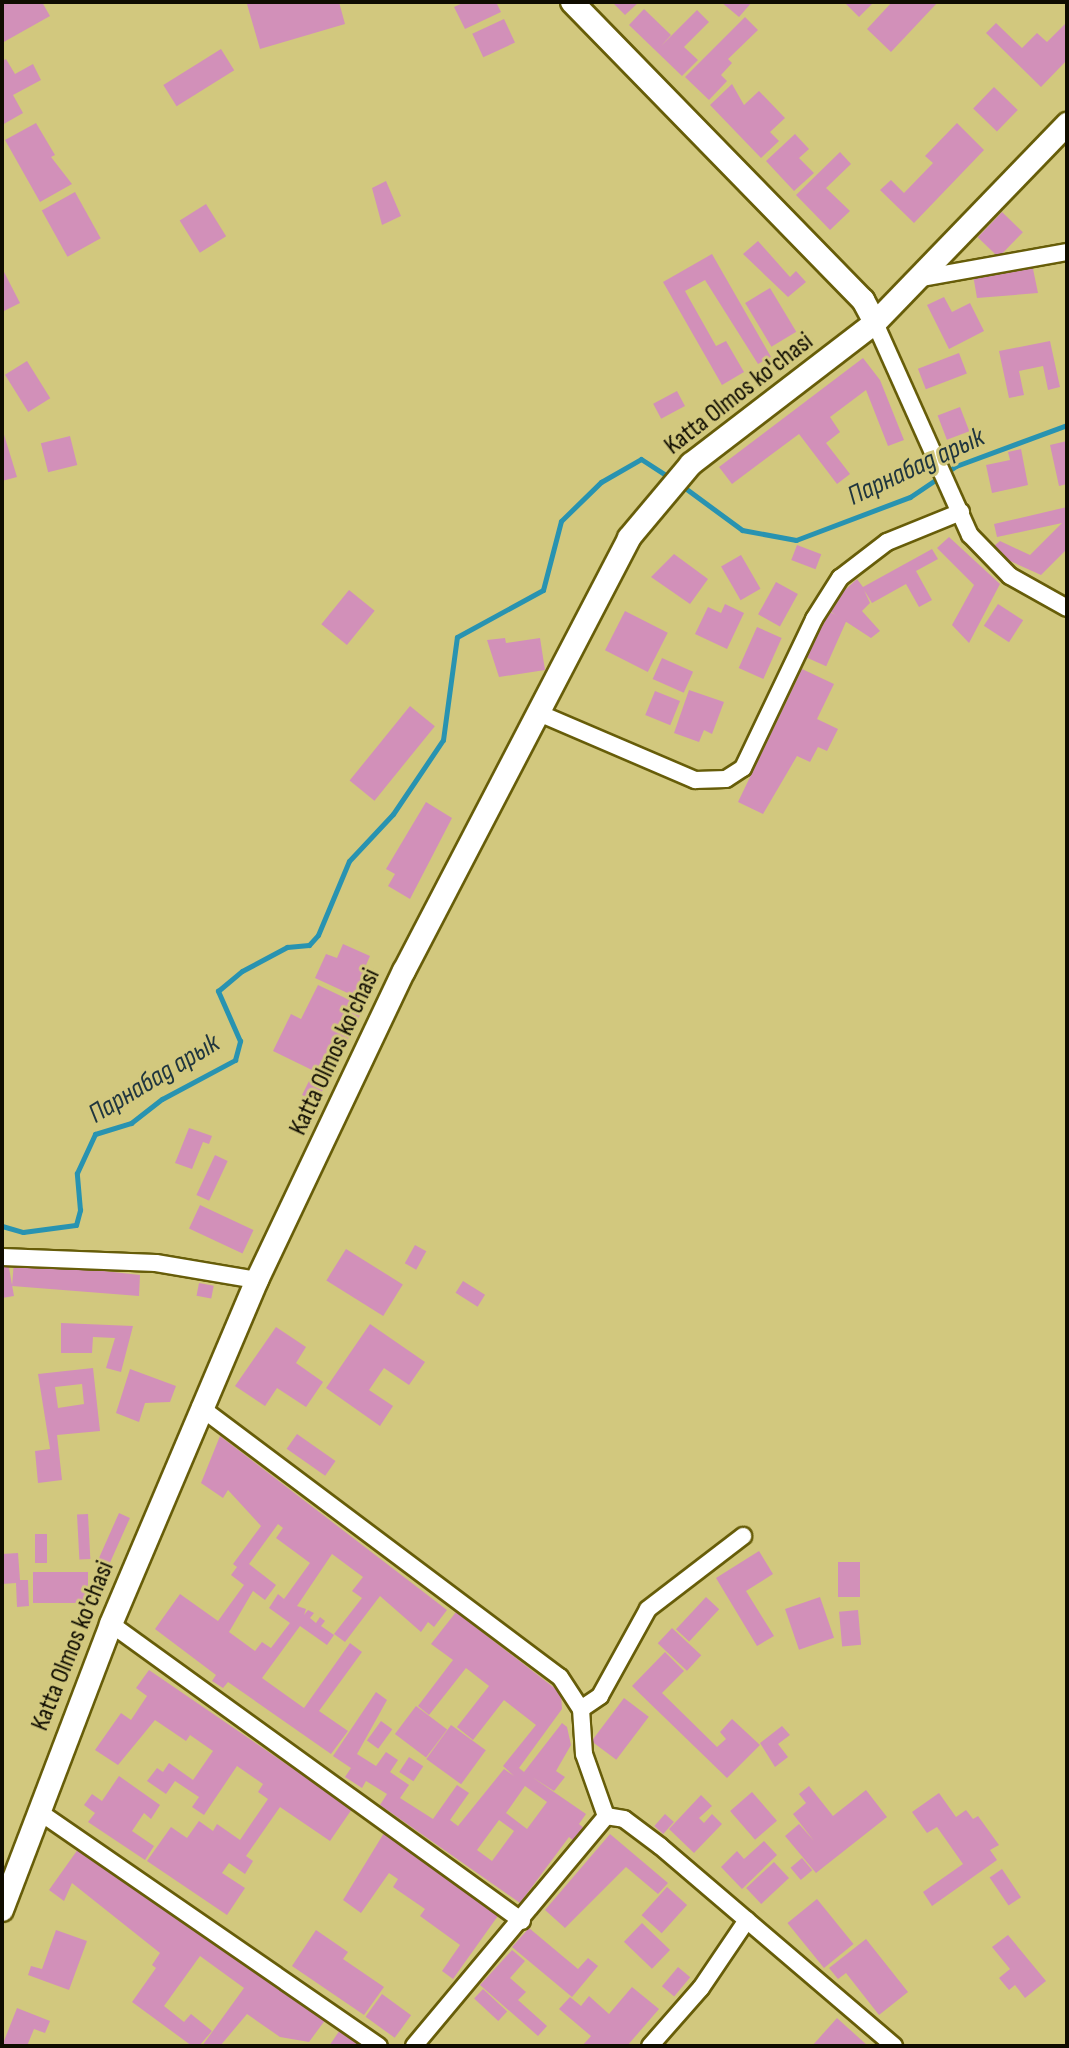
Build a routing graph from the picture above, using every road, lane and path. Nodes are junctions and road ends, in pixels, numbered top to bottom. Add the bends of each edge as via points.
1 (572, 2) edge
2 (1067, 124) edge
3 (1067, 252) edge
4 (922, 278) junction
5 (875, 323) junction
6 (961, 512) junction
7 (1067, 608) edge
8 (541, 714) junction
9 (2, 1257) edge
10 (257, 1280) junction
11 (200, 1407) junction
12 (743, 1536) dead end
13 (111, 1624) junction
14 (581, 1709) junction
15 (38, 1811) junction
16 (606, 1816) junction
17 (2, 1910) edge
18 (747, 1920) junction
19 (522, 1921) junction
20 (379, 2046) edge
21 (414, 2046) edge
22 (650, 2046) edge
23 (894, 2046) edge

1 - 5 street via 863,300
2 - 4 street, Katta Olmos ko'chasi
3 - 4 street
4 - 5 street, Katta Olmos ko'chasi
5 - 6 street
5 - 8 street, Katta Olmos ko'chasi via 691,464 661,495 629,538
6 - 7 street via 989,560
6 - 8 street via 887,542 840,578 814,619 743,768 726,779 695,780
8 - 10 street, Katta Olmos ko'chasi via 404,971
9 - 10 street via 156,1263
10 - 11 street, Katta Olmos ko'chasi
11 - 13 street, Katta Olmos ko'chasi
11 - 14 street via 560,1677
12 - 14 street via 648,1609 600,1696
13 - 15 street, Katta Olmos ko'chasi
13 - 19 street
14 - 16 street via 584,1754
15 - 17 street, Katta Olmos ko'chasi
15 - 20 street
16 - 18 street via 624,1819
16 - 19 street
18 - 22 street via 701,1988
18 - 23 street
19 - 21 street

